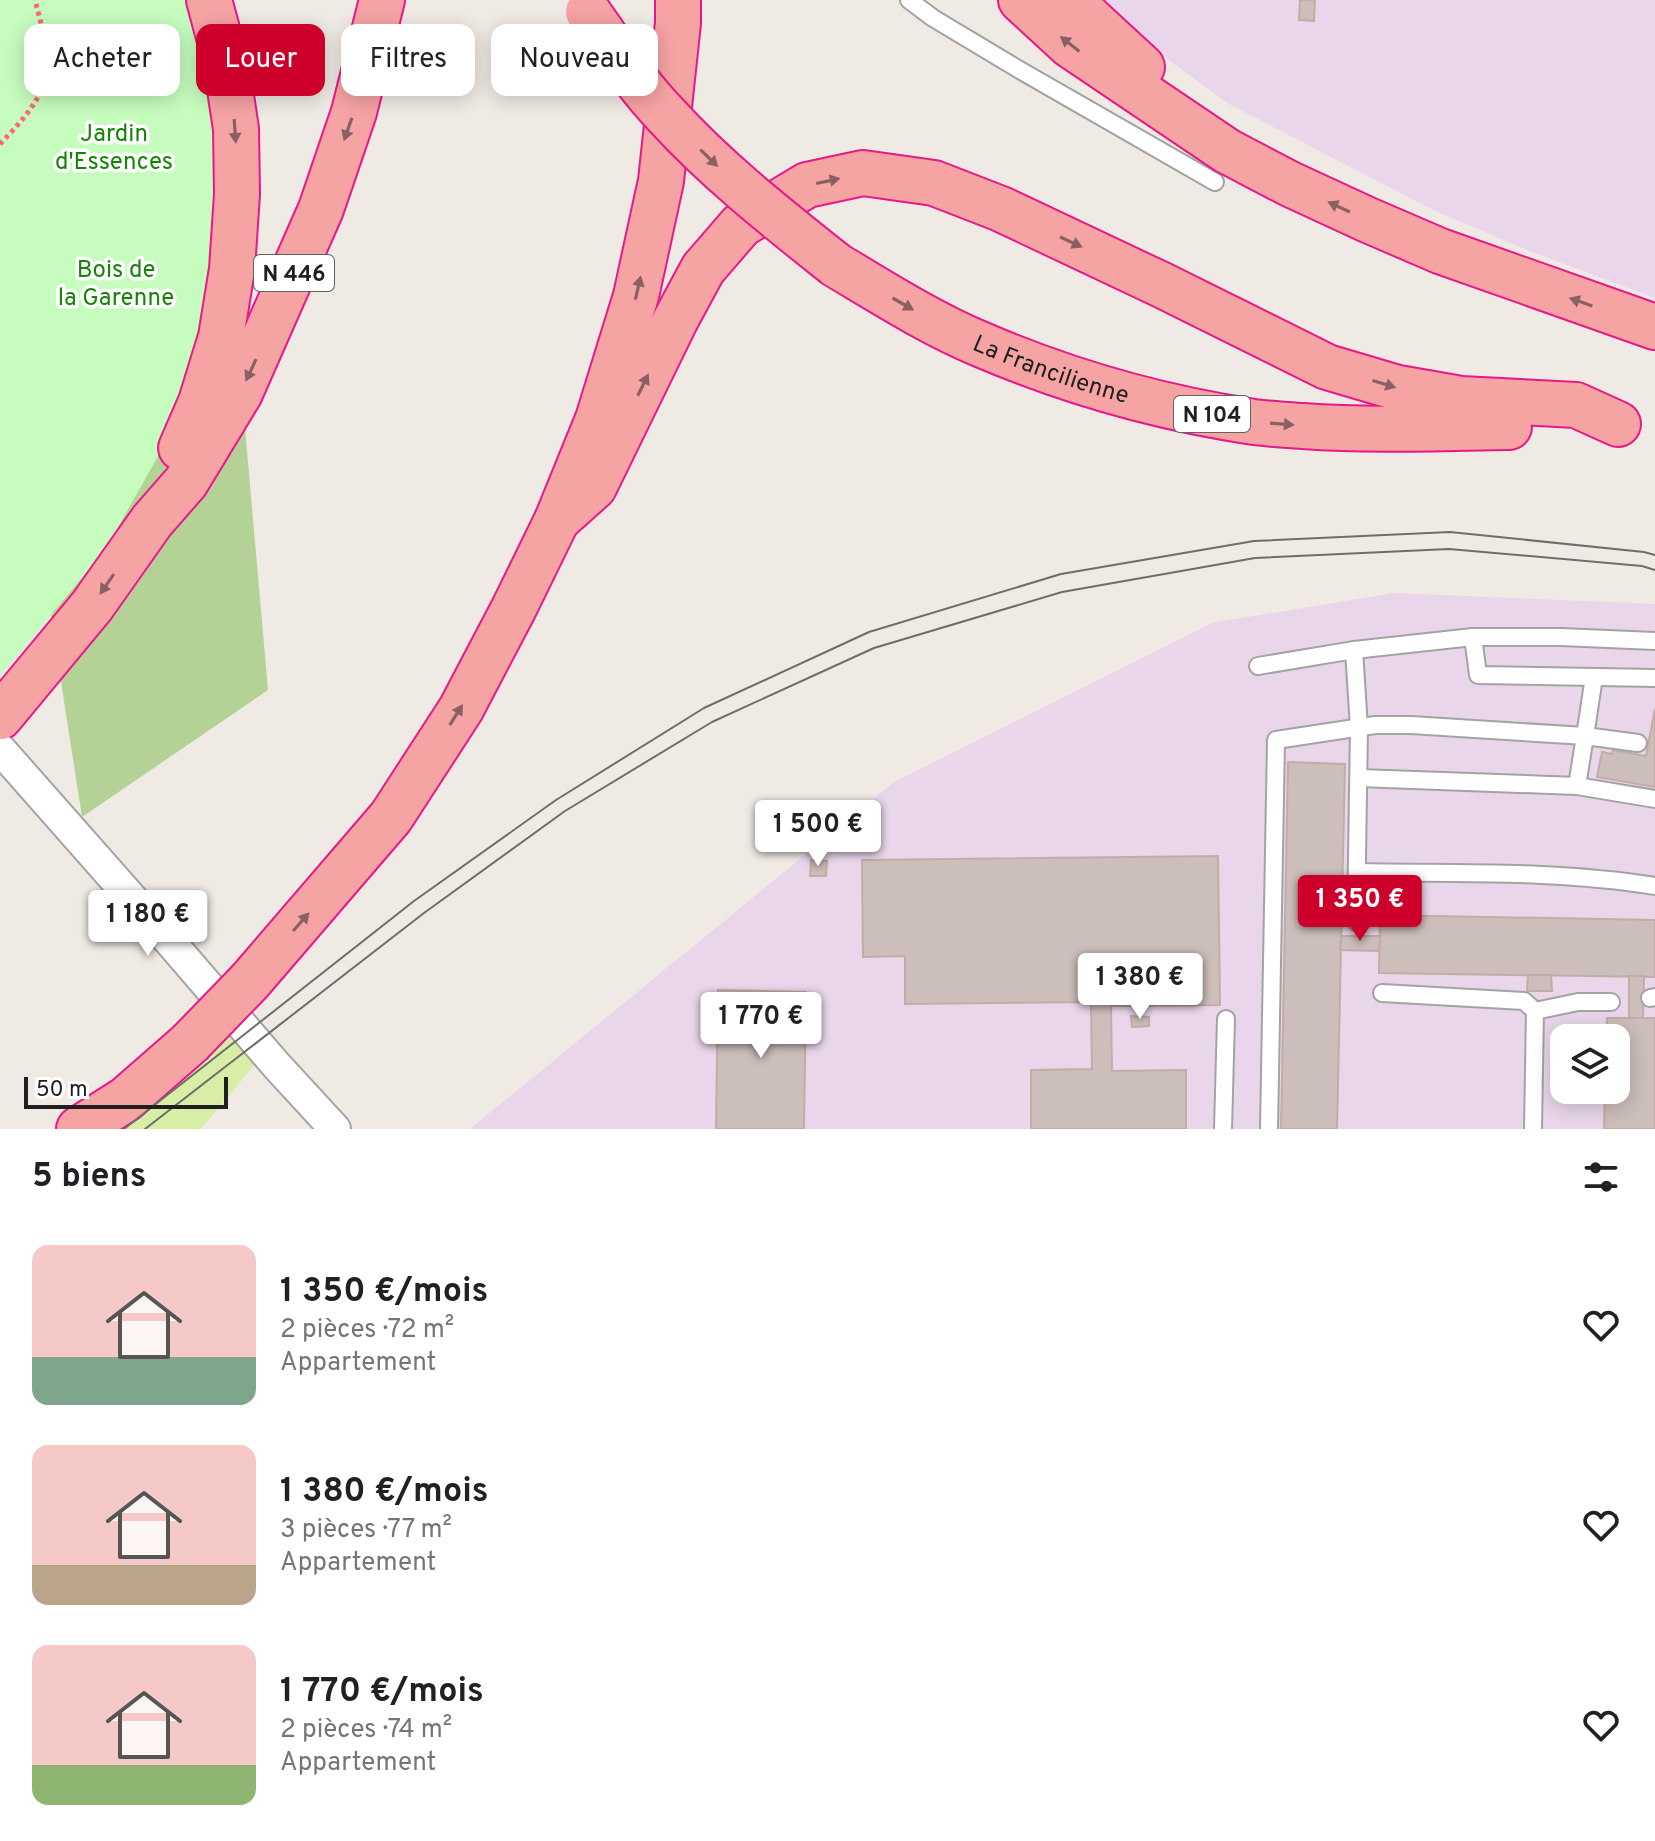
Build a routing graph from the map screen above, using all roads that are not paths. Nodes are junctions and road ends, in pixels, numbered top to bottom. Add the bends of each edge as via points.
1 (209, 0) edge
2 (382, 0) edge
3 (678, 0) edge
4 (909, 0) edge
5 (1021, 0) edge
6 (1071, 0) edge
7 (585, 6) edge
8 (1221, 167) junction
9 (1655, 327) edge
10 (1636, 425) edge
11 (557, 520) junction
12 (152, 521) junction
13 (1473, 637) junction
14 (1655, 641) edge
15 (1354, 650) junction
16 (1258, 666) dead end
17 (1594, 677) junction
18 (1655, 678) edge
19 (1, 727) edge
20 (1359, 728) junction
21 (1585, 736) junction
22 (1638, 743) dead end
23 (1359, 778) junction
24 (1577, 786) junction
25 (1655, 799) edge
26 (1357, 872) junction
27 (1655, 886) edge
28 (1356, 922) dead end
29 (1382, 993) dead end
30 (1611, 1002) dead end
31 (1535, 1011) junction
32 (1226, 1019) dead end
33 (79, 1129) edge
34 (335, 1129) edge
35 (1223, 1129) edge
36 (1269, 1129) edge
37 (1533, 1129) edge

1 -> 12 highway via 236,129 232,269 221,337 201,402
2 -> 12 highway, N 446 via 354,112 321,209 275,317 240,393 186,482
11 -> 3 highway via 598,419 636,296 661,181
4 - 8 lane via 1018,69
8 -> 5 highway
6 - 8 highway via 1147,71 1201,108
7 -> 10 highway, La Francilienne / N 104, bridge via 665,115 749,195 836,265 977,343 1119,392 1256,422 1342,429
9 -> 8 highway via 1440,251 1316,196
11 -> 10 highway via 594,487 703,269 741,225 807,185 863,173 934,183 1001,209 1327,367 1461,399 1576,405
33 -> 11 highway, bridge via 126,1099 190,1043 391,817 461,709
12 -> 19 highway, N 446
13 - 14 lane
13 - 15 lane
13 - 17 lane via 1478,675
15 - 16 lane
15 - 20 lane
17 - 18 lane
17 - 21 lane
19 - 34 street via 172,944
20 - 21 lane via 1411,725
20 - 23 lane
20 - 36 lane via 1276,740
21 - 22 lane
21 - 24 lane
23 - 24 lane
23 - 26 lane
24 - 25 lane
26 - 27 lane via 1557,875
26 - 28 lane
29 - 31 lane via 1524,1001
30 - 31 lane
31 - 37 lane
32 - 35 lane

